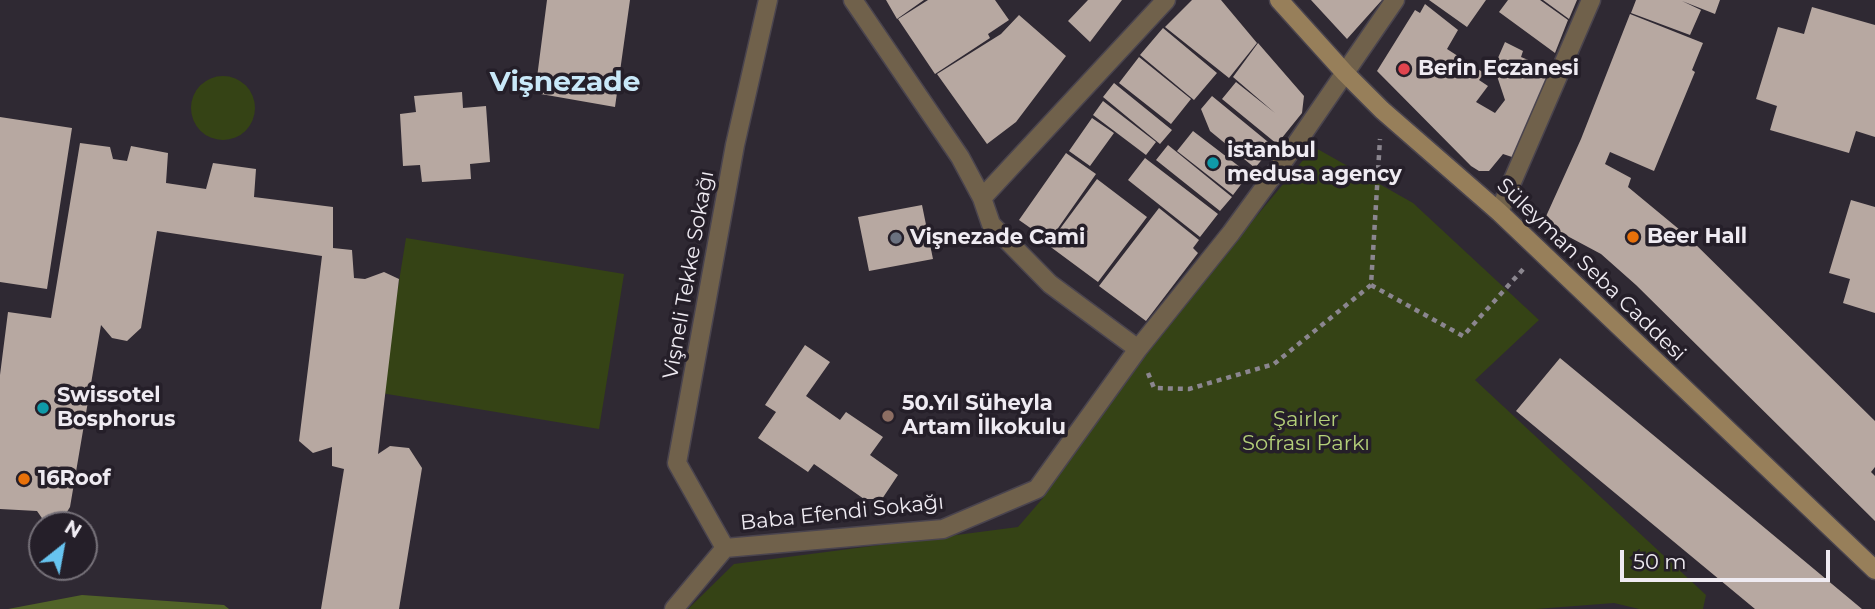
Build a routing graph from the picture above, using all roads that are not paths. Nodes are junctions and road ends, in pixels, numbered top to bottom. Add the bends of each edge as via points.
1 (768, 0) edge
2 (853, 0) edge
3 (1166, 0) edge
4 (1279, 0) edge
5 (1395, 0) edge
6 (1591, 0) edge
7 (1345, 73) junction
8 (982, 198) junction
9 (1499, 212) junction
10 (1138, 349) junction
11 (725, 548) junction
12 (1875, 570) edge
13 (674, 609) edge

1 - 11 street, Vişneli Tekke Sokağı via 735,145 677,463
2 - 8 street via 960,157
3 - 8 street
4 - 7 main road, Süleyman Seba Caddesi
5 - 7 street, Baba Efendi Sokağı
6 - 9 street
7 - 9 main road, Süleyman Seba Caddesi
7 - 10 street, Baba Efendi Sokağı via 1231,233
8 - 10 street via 991,224 1050,284
9 - 12 main road, Süleyman Seba Caddesi
10 - 11 street, Baba Efendi Sokağı via 1037,489 943,529
11 - 13 street

